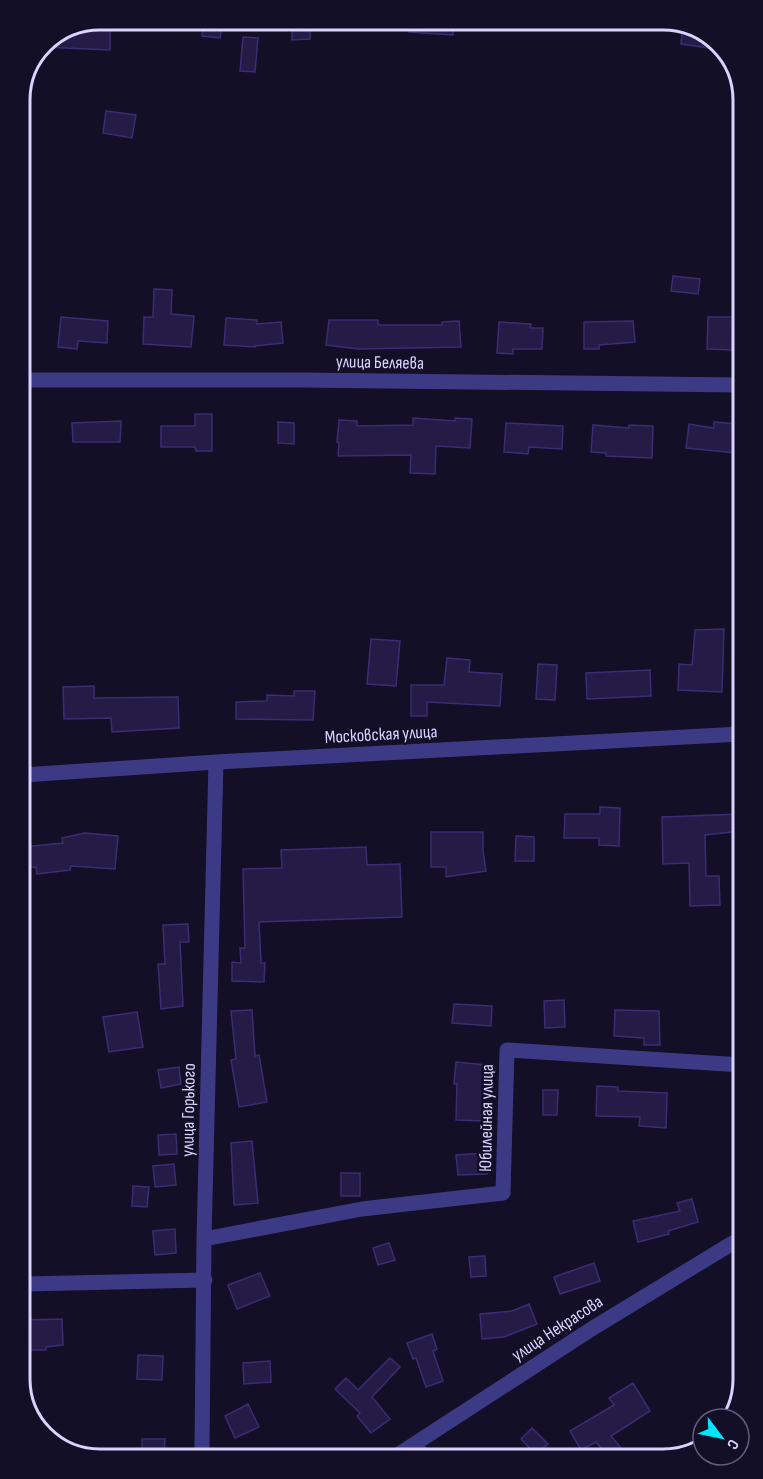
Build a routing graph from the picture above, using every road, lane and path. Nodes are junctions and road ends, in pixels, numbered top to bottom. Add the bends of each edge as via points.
1 (30, 380) edge
2 (733, 385) edge
3 (733, 734) edge
4 (216, 762) junction
5 (30, 775) edge
6 (733, 1064) edge
7 (204, 1239) junction
8 (733, 1243) edge
9 (204, 1280) junction
10 (30, 1284) edge
11 (202, 1449) edge
12 (420, 1449) edge

1 - 2 street, улица Беляева
3 - 4 street, Московская улица
4 - 5 street, Московская улица
4 - 7 street, улица Горького
6 - 7 street, Юбилейная улица via 507,1050 503,1193 363,1209
7 - 9 street, улица Горького
8 - 12 street, улица Некрасова via 593,1328
9 - 10 street
9 - 11 street, улица Горького

